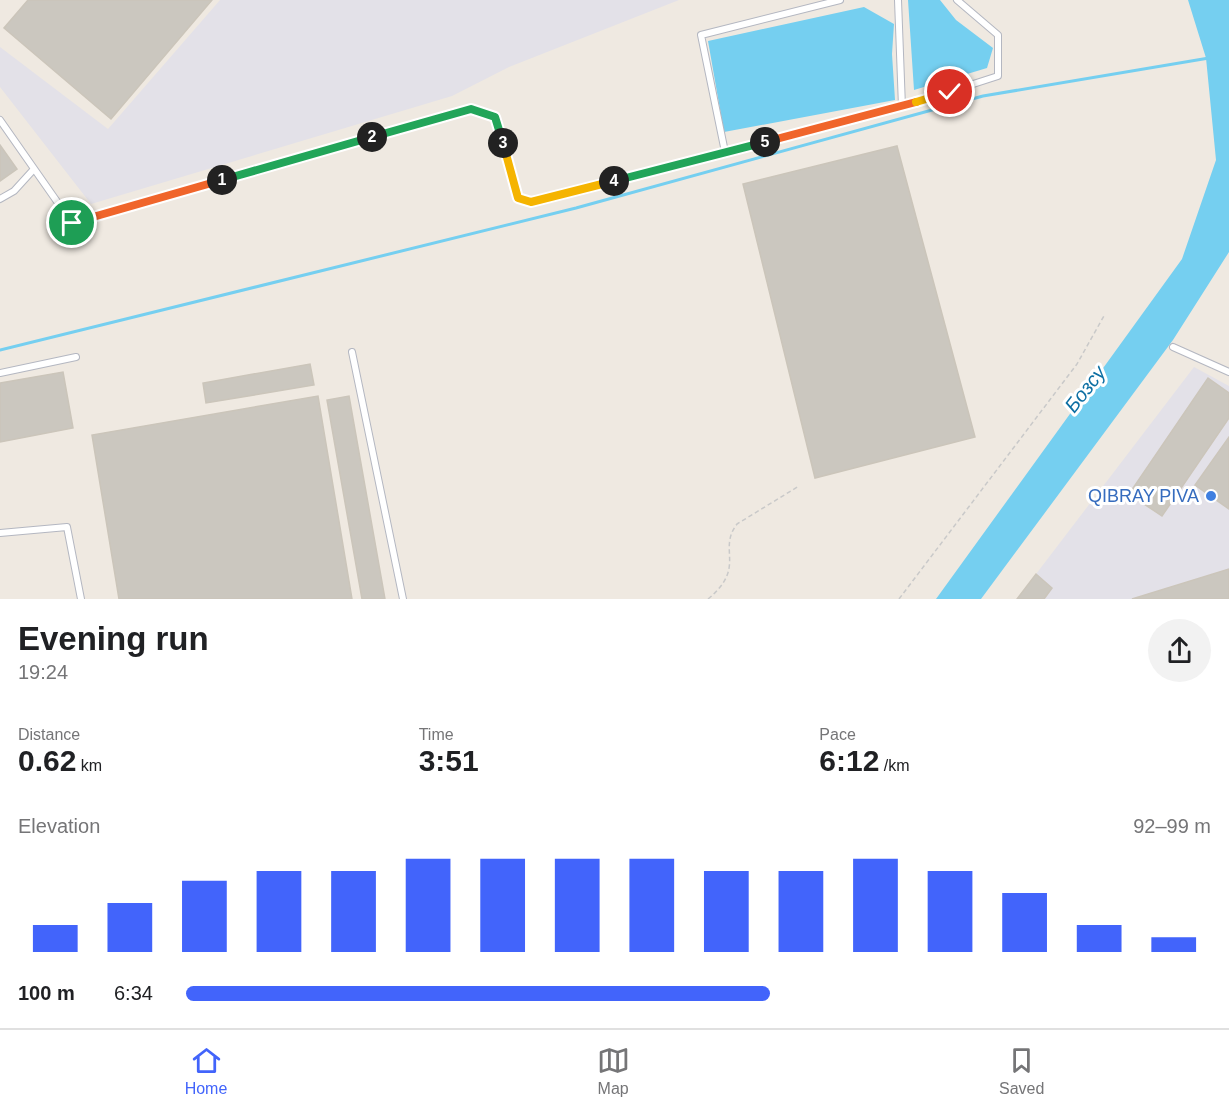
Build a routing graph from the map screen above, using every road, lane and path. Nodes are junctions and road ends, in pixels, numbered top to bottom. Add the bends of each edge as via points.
1 (840, 0) edge
2 (898, 0) edge
3 (957, 0) edge
4 (902, 107) junction
5 (0, 120) edge
6 (725, 152) junction
7 (34, 169) junction
8 (0, 199) edge
9 (1105, 314) dead end
10 (1173, 347) dead end
11 (352, 352) dead end
12 (76, 357) dead end
13 (1229, 372) edge
14 (0, 373) edge
15 (799, 486) dead end
16 (0, 533) edge
17 (81, 599) edge
18 (404, 599) edge
19 (708, 599) edge
20 (899, 599) edge

1 - 6 lane via 701,34
2 - 4 lane
3 - 4 lane via 998,36 998,76
4 - 6 lane
5 - 7 lane
6 - 7 lane via 531,202 518,198 495,117 471,109 72,223
7 - 8 lane via 14,191
9 - 20 path via 1077,364
10 - 13 lane
11 - 18 lane
12 - 14 lane
15 - 19 path via 730,532 731,566 727,579
16 - 17 lane via 67,527

